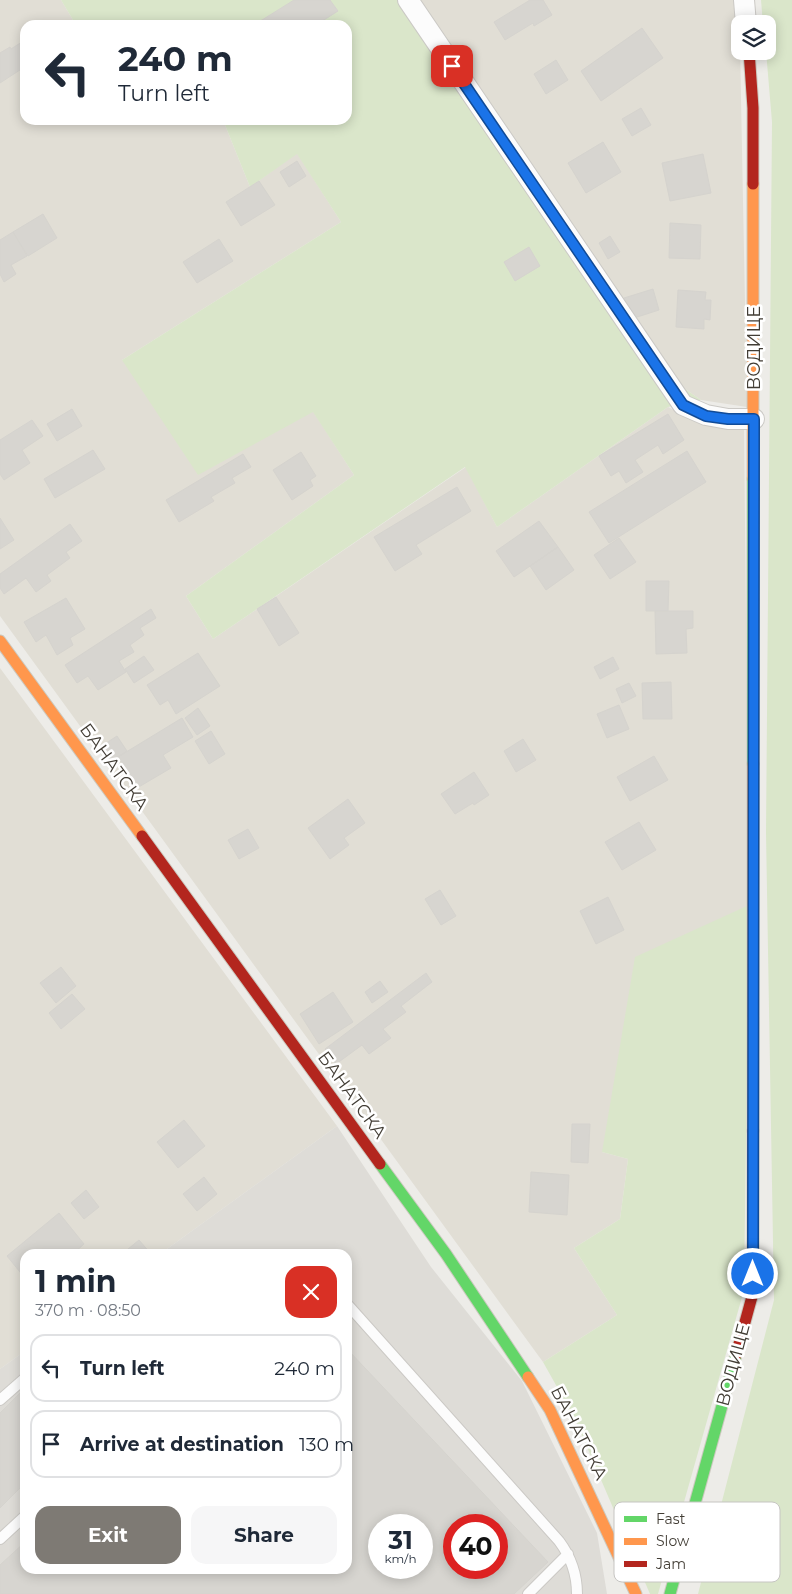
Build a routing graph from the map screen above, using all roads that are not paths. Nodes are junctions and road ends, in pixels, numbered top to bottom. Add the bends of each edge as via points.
1 (408, 0) edge
2 (744, 0) edge
3 (745, 15) edge
4 (749, 60) edge
5 (754, 419) junction
6 (0, 641) edge
7 (352, 1309) edge
8 (20, 1382) edge
9 (0, 1400) edge
10 (695, 1502) edge
11 (20, 1521) edge
12 (0, 1539) edge
13 (614, 1547) edge
14 (568, 1554) junction
15 (630, 1582) edge
16 (528, 1594) edge
17 (577, 1594) edge
18 (636, 1594) edge

1 - 5 street via 683,405 706,416
2 - 3 street
4 - 5 street, ВОДИЦЕ via 754,108
5 - 10 street, ВОДИЦЕ via 753,1293
6 - 13 street, БАНАТСКА via 446,1254 550,1410
7 - 14 lane
8 - 9 lane
11 - 12 lane
14 - 16 lane
14 - 17 lane
15 - 18 street, БАНАТСКА

